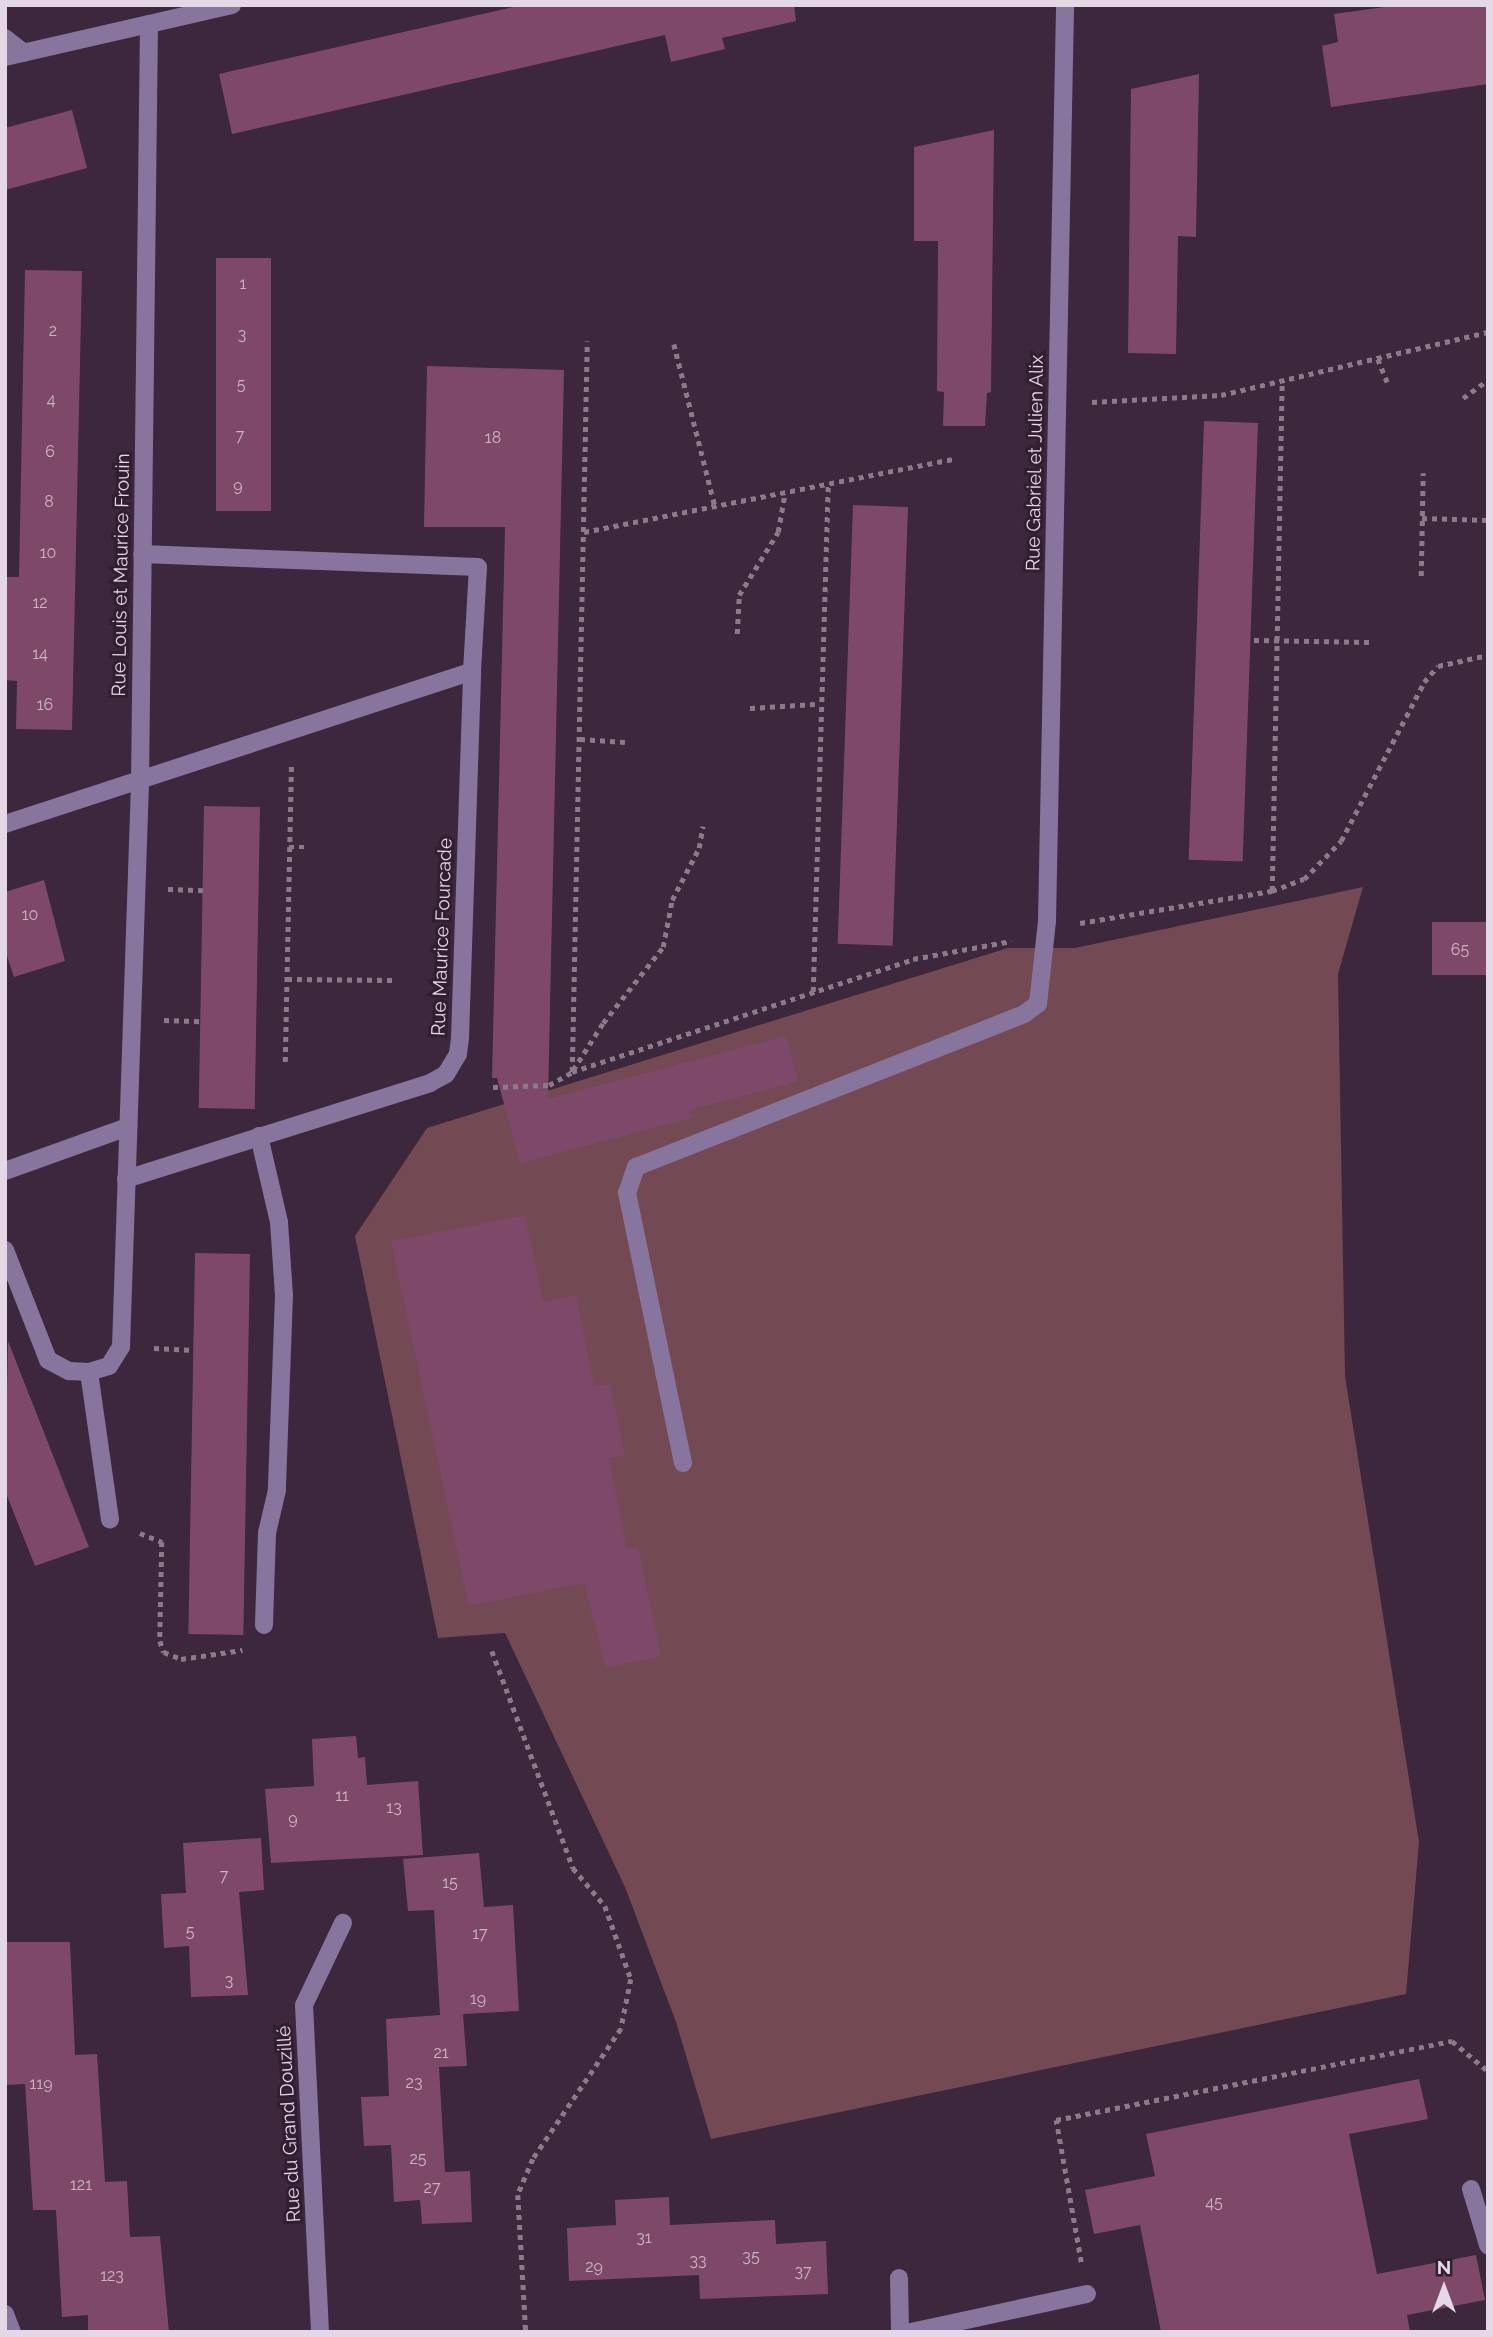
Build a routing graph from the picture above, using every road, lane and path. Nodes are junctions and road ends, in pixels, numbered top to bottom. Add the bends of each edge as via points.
1 (232, 5) edge
2 (1065, 5) edge
3 (149, 24) junction
4 (5, 38) edge
5 (23, 52) junction
6 (5, 57) edge
7 (1488, 332) edge
8 (587, 341) dead end
9 (674, 344) dead end
10 (1378, 359) junction
11 (1282, 380) junction
12 (1488, 380) edge
13 (1389, 386) dead end
14 (1462, 398) dead end
15 (1088, 402) dead end
16 (953, 459) dead end
17 (1423, 473) dead end
18 (828, 484) junction
19 (785, 493) junction
20 (715, 506) junction
21 (1422, 518) junction
22 (1488, 520) edge
23 (584, 532) junction
24 (142, 554) junction
25 (1421, 576) dead end
26 (737, 634) dead end
27 (1254, 640) dead end
28 (1276, 640) junction
29 (1369, 642) dead end
30 (1474, 647) dead end
31 (1475, 655) dead end
32 (472, 671) junction
33 (815, 704) dead end
34 (751, 708) dead end
35 (580, 739) junction
36 (625, 742) dead end
37 (291, 760) dead end
38 (140, 782) junction
39 (5, 824) edge
40 (703, 826) dead end
41 (289, 847) junction
42 (306, 847) dead end
43 (1272, 891) dead end
44 (287, 979) junction
45 (392, 980) dead end
46 (813, 992) dead end
47 (285, 1062) dead end
48 (128, 1127) junction
49 (259, 1136) junction
50 (5, 1171) edge
51 (126, 1179) junction
52 (5, 1250) edge
53 (89, 1372) junction
54 (683, 1463) dead end
55 (110, 1521) joint
56 (264, 1625) dead end
57 (248, 1649) dead end
58 (492, 1651) dead end
59 (343, 1923) dead end
60 (1488, 2071) edge
61 (1471, 2189) dead end
62 (1488, 2245) edge
63 (899, 2278) dead end
64 (1087, 2294) joint
65 (5, 2314) edge
66 (12, 2332) edge
67 (320, 2332) edge
68 (526, 2332) edge
69 (900, 2332) edge
70 (911, 2332) edge

1 - 3 street
2 - 54 street, Rue Gabriel et Julien Alix via 1047,921 1038,1004 1024,1014 636,1167 627,1193
3 - 5 street
3 - 24 street, Rue Louis et Maurice Frouin
4 - 5 street
5 - 6 street
7 - 10 path
8 - 23 path
9 - 20 path
10 - 11 path
10 - 13 path
11 - 15 path via 1189,400
11 - 28 path
12 - 14 path
16 - 18 path
17 - 21 path
18 - 19 path
18 - 46 path
19 - 20 path
19 - 26 path via 778,532 739,595
20 - 23 path
21 - 22 path
21 - 25 path
23 - 35 path
24 - 32 street, Rue Maurice Fourcade via 478,567
24 - 38 street, Rue Louis et Maurice Frouin
27 - 28 path
28 - 29 path
28 - 43 path
30 - 31 path
32 - 38 street
32 - 49 street, Rue Maurice Fourcade via 458,1054 446,1074 430,1083
33 - 34 path
35 - 36 path
35 - 40 path via 572,1072 603,1023 663,947 672,900 699,848
37 - 41 path
38 - 39 street
38 - 48 street, Rue Louis et Maurice Frouin
41 - 42 path
41 - 44 path
44 - 45 path
44 - 47 path
48 - 50 street
48 - 51 street, Rue Louis et Maurice Frouin
49 - 51 street, Rue Maurice Fourcade
49 - 56 street via 279,1222 284,1295 277,1490 267,1533
51 - 53 street, Rue Louis et Maurice Frouin via 121,1347 109,1366
52 - 53 street via 48,1360 69,1371
53 - 55 street
55 - 57 path via 162,1542 160,1641 164,1652 181,1659
58 - 68 path via 573,1868 605,1906 631,1979 621,2029 533,2159 518,2195
59 - 67 street, Rue du Grand Douzillé via 304,2006
60 - 64 path via 1451,2041 1056,2120
61 - 62 street
63 - 69 street
64 - 70 street
65 - 66 street

